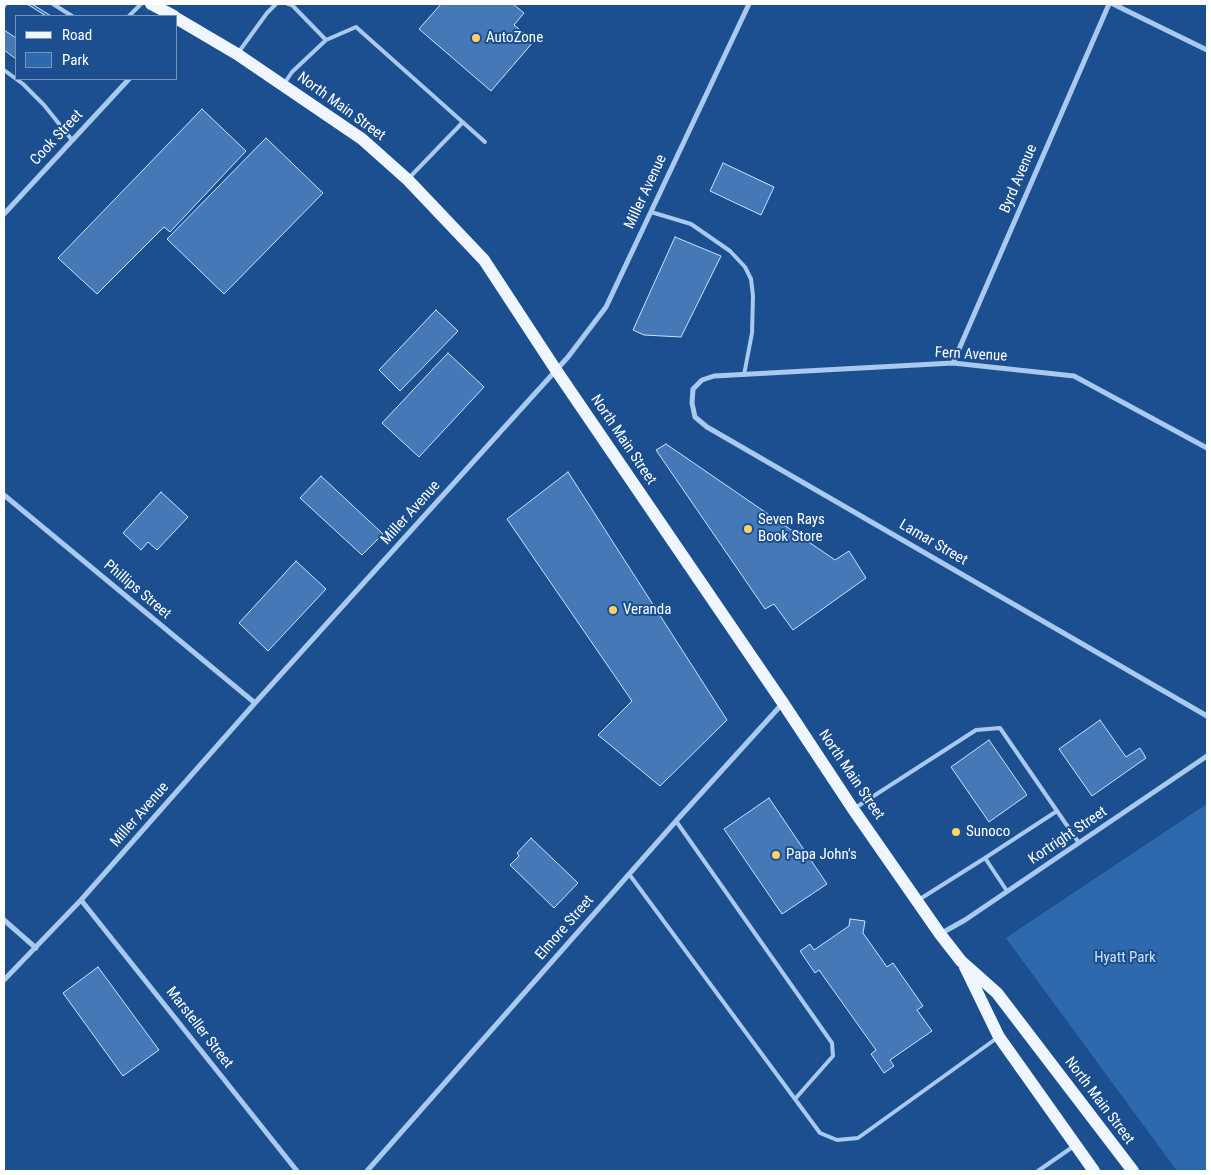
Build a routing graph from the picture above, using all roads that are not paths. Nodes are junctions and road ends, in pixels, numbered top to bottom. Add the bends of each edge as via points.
1 (53, 4) edge
2 (141, 4) edge
3 (151, 4) edge
4 (276, 4) edge
5 (288, 4) edge
6 (749, 4) edge
7 (1109, 4) edge
8 (1113, 4) edge
9 (70, 15) edge
10 (130, 15) edge
11 (169, 15) edge
12 (178, 21) edge
13 (326, 40) junction
14 (1207, 50) edge
15 (237, 54) junction
16 (4, 70) edge
17 (15, 78) edge
18 (18, 80) edge
19 (123, 81) edge
20 (283, 86) junction
21 (464, 122) junction
22 (72, 140) junction
23 (485, 142) dead end
24 (408, 180) junction
25 (651, 212) junction
26 (4, 214) edge
27 (953, 363) junction
28 (556, 370) junction
29 (744, 375) junction
30 (714, 376) joint
31 (1207, 448) edge
32 (4, 495) edge
33 (783, 702) junction
34 (255, 703) junction
35 (1207, 716) edge
36 (1207, 756) edge
37 (853, 809) junction
38 (1057, 811) junction
39 (676, 821) junction
40 (1080, 844) junction
41 (985, 858) junction
42 (629, 874) junction
43 (1007, 891) junction
44 (81, 900) junction
45 (917, 900) junction
46 (4, 920) edge
47 (940, 934) junction
48 (36, 948) junction
49 (961, 961) junction
50 (4, 980) edge
51 (999, 1037) junction
52 (795, 1100) junction
53 (1075, 1144) junction
54 (296, 1171) edge
55 (367, 1171) edge
56 (1038, 1171) edge
57 (1094, 1171) edge
58 (1133, 1171) edge

1 - 9 lane
2 - 10 lane
3 - 11 main road, North Main Street
4 - 15 lane
5 - 13 lane
6 - 25 street, Miller Avenue
7 - 27 street, Byrd Avenue
8 - 14 street
12 - 15 main road, North Main Street
13 - 20 lane via 292,72
13 - 21 lane via 356,27
15 - 20 main road, North Main Street
16 - 17 lane
18 - 22 lane via 44,105
19 - 22 street, Cook Street
20 - 24 main road, North Main Street via 362,139
21 - 23 lane
21 - 24 lane
22 - 26 street, Cook Street
24 - 28 main road, North Main Street via 484,260
25 - 28 street, Miller Avenue via 606,307
25 - 29 lane via 691,224 730,251 745,267 753,296 752,333
27 - 29 street, Fern Avenue
27 - 31 street, Fern Avenue via 1074,376
28 - 33 main road, North Main Street
28 - 34 street, Miller Avenue
29 - 30 street, Fern Avenue
30 - 35 street, Lamar Street via 702,380 693,389 695,417 707,427
32 - 34 street, Phillips Street
33 - 37 main road, North Main Street
33 - 39 street, Elmore Street
34 - 44 street, Miller Avenue
36 - 40 street, Kortright Street
37 - 38 lane via 976,730 1000,728
37 - 45 main road, North Main Street
38 - 40 lane
38 - 41 lane
39 - 42 street, Elmore Street
39 - 52 lane via 832,1043 833,1056
40 - 43 street, Kortright Street
41 - 43 lane
41 - 45 lane
42 - 52 lane
42 - 55 street, Elmore Street
43 - 47 street, Kortright Street
44 - 48 street, Miller Avenue
44 - 54 street, Marsteller Street
45 - 47 main road, North Main Street
46 - 48 street
47 - 49 main road, North Main Street
48 - 50 street, Miller Avenue
49 - 51 main road, North Main Street
49 - 58 main road, North Main Street via 997,993
51 - 52 lane via 858,1138 837,1140 820,1133
51 - 53 main road, North Main Street
53 - 56 lane
53 - 57 main road, North Main Street

